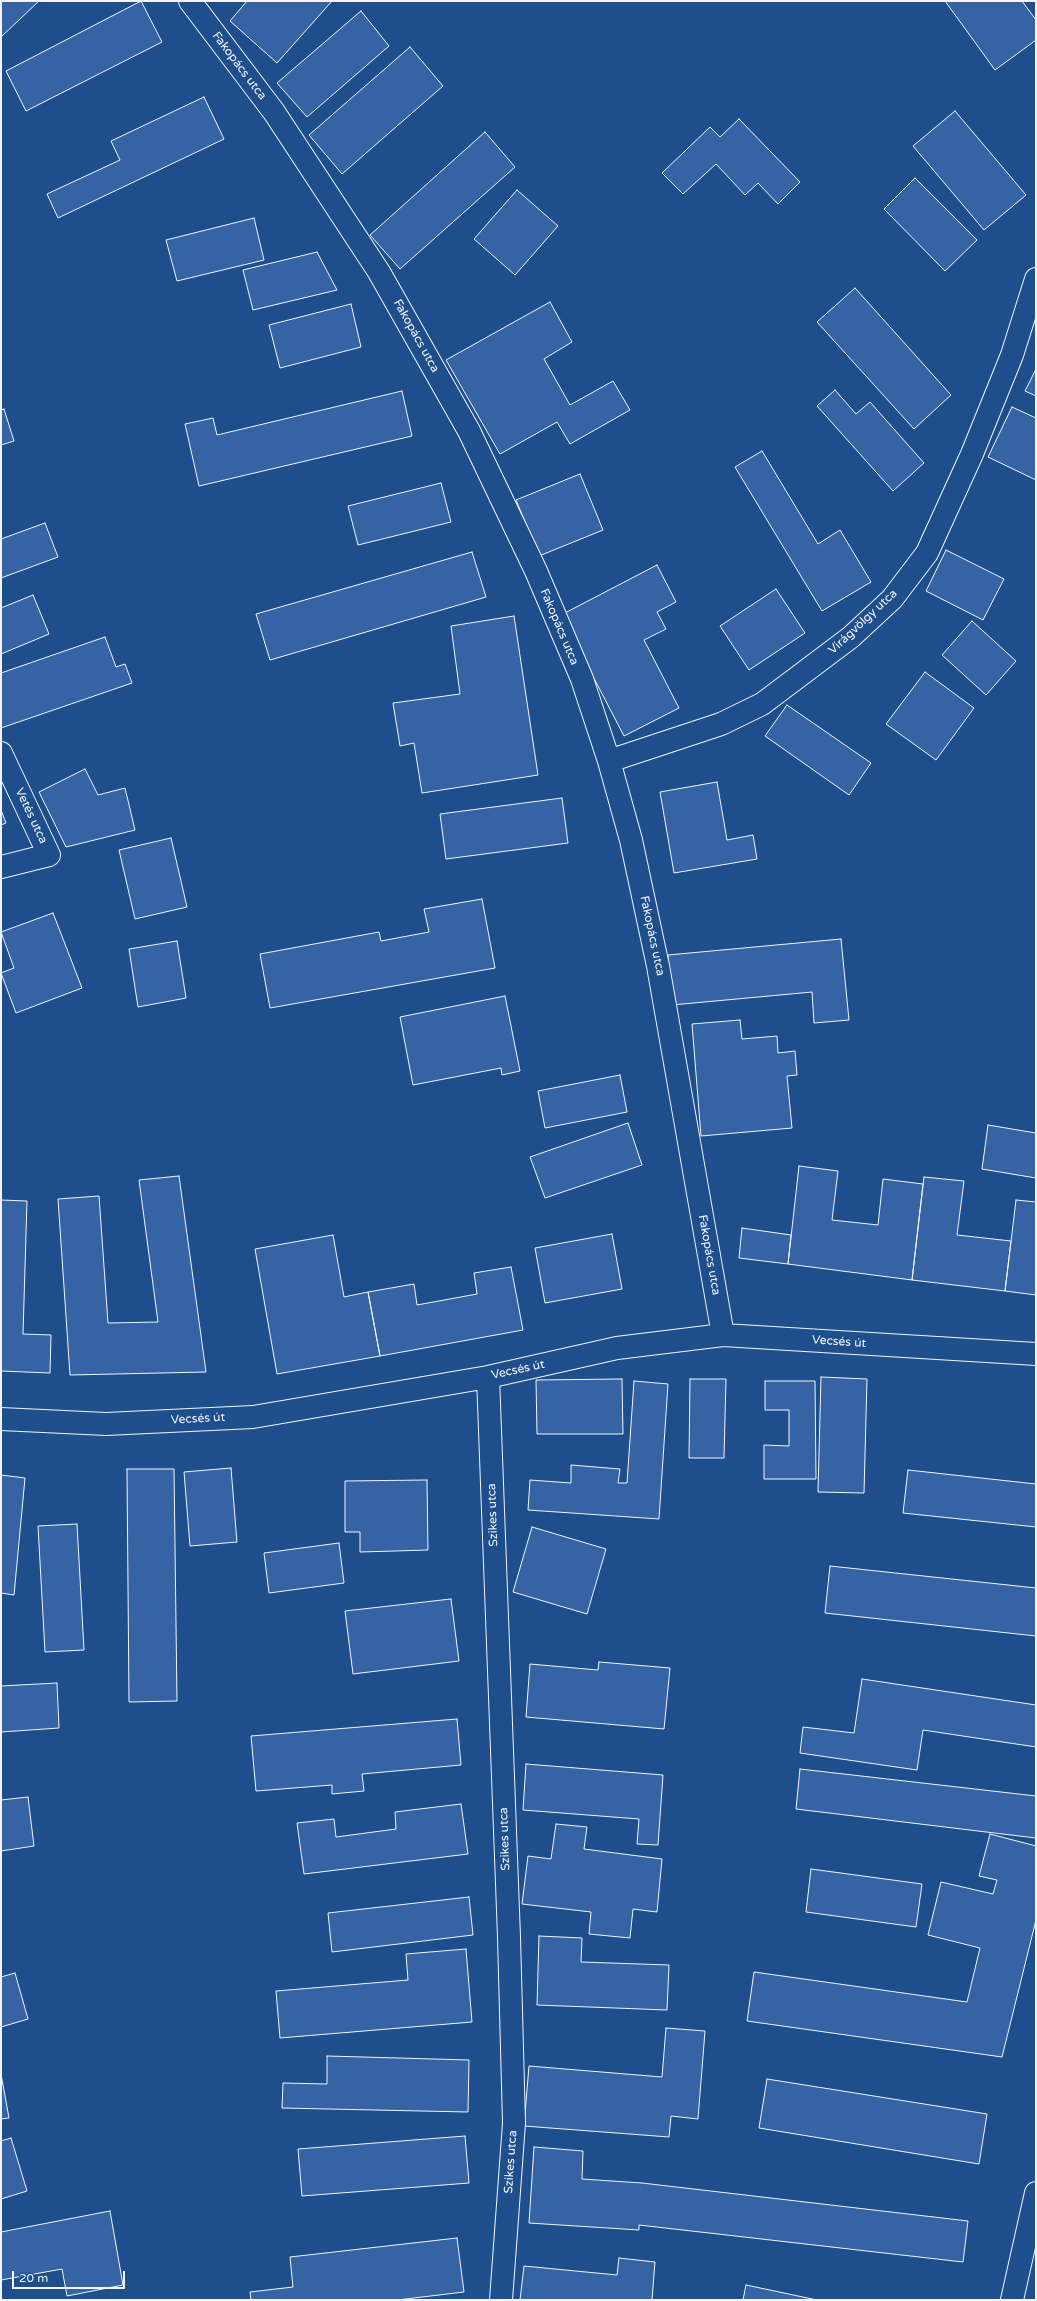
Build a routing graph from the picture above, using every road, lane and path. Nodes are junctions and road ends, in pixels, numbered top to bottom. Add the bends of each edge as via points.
1 (190, 1) edge
2 (1036, 279) edge
3 (1, 754) edge
4 (609, 761) junction
5 (1, 867) edge
6 (723, 1335) junction
7 (1036, 1354) edge
8 (488, 1377) junction
9 (1, 1419) edge
10 (1036, 2193) edge
11 (501, 2300) edge
12 (1012, 2300) edge

1 - 4 street, Fakopács utca via 274,112 379,272 469,431 536,571 582,679
2 - 4 street, Virágvölgy utca via 1012,355 928,553 892,599 851,637 762,704 722,724
3 - 5 street, Vetés utca via 49,855
4 - 6 street, Fakopács utca via 631,840 658,966
6 - 7 street, Vecsés út
6 - 8 street, Vecsés út via 617,1348
8 - 9 street, Vecsés út via 253,1416 106,1424
8 - 11 street, Szikes utca via 514,2123
10 - 12 street

